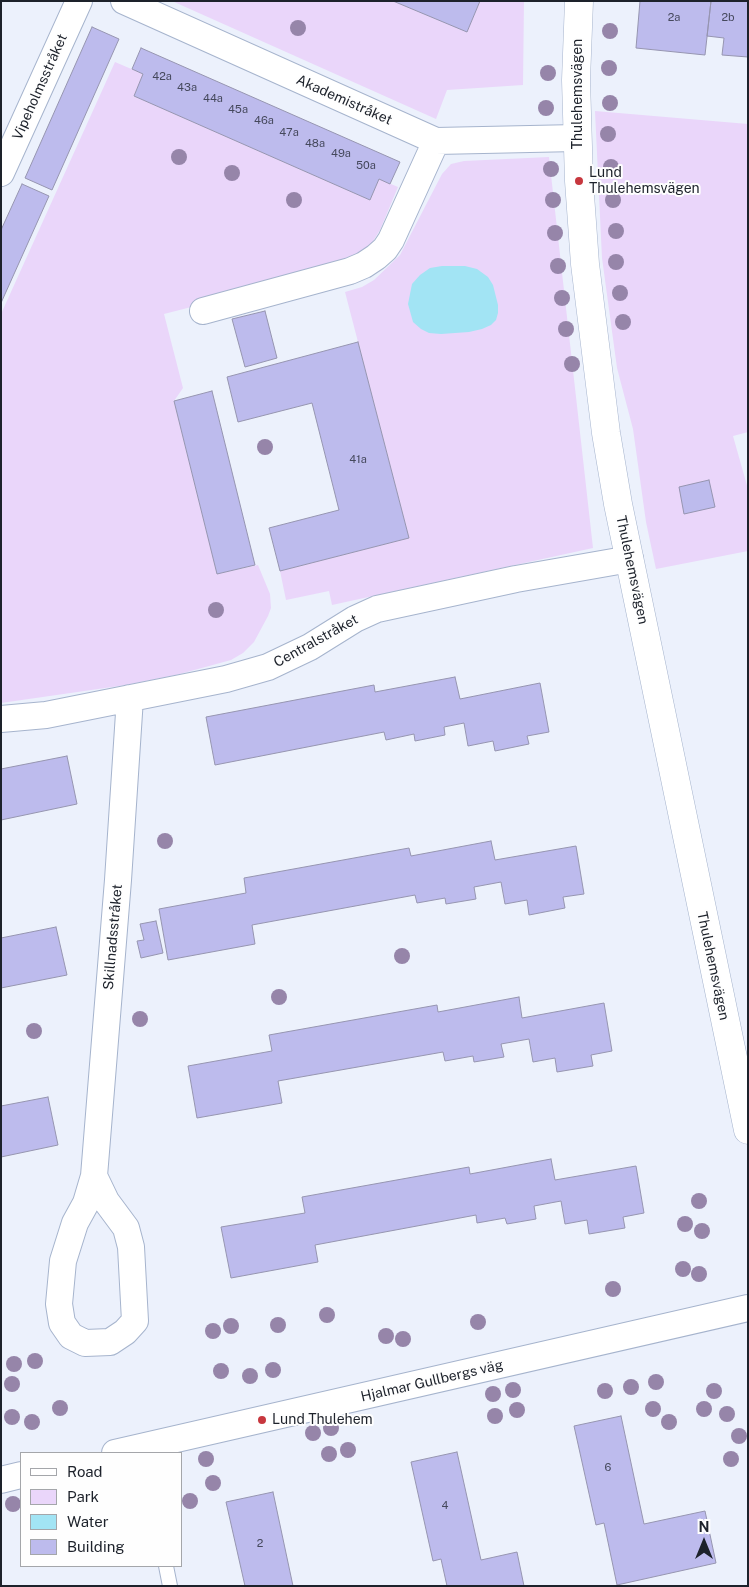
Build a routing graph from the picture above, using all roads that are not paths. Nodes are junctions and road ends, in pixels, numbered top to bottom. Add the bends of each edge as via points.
1 (79, 1) edge
2 (124, 1) edge
3 (579, 1) edge
4 (577, 138) junction
5 (436, 141) junction
6 (1, 173) edge
7 (203, 311) dead end
8 (630, 559) junction
9 (130, 698) junction
10 (1, 719) edge
11 (744, 1094) edge
12 (748, 1130) edge
13 (94, 1176) junction
14 (748, 1308) edge
15 (143, 1450) edge
16 (124, 1452) edge
17 (20, 1475) edge
18 (1, 1480) edge
19 (166, 1567) edge
20 (170, 1586) edge

1 - 6 street, Vipeholmsstråket
2 - 5 street, Akademistråket
3 - 4 street, Thulehemsvägen
4 - 5 street, Akademistråket
4 - 8 street, Thulehemsvägen via 592,330 606,433
5 - 7 street via 391,240 376,257 350,271
8 - 9 street, Centralstråket via 377,609 268,667 226,679
8 - 11 street, Thulehemsvägen
9 - 10 street, Centralstråket via 46,715
9 - 13 street, Skillnadsstråket
11 - 12 street, Thulehemsvägen
13 - 13 street, Skillnadsstråket via 63,1261 59,1304 62,1323 71,1336 85,1343 110,1342 135,1321 131,1247 126,1228 106,1201
14 - 15 street, Hjalmar Gullbergs väg
15 - 16 street, Hjalmar Gullbergs väg
17 - 18 street
19 - 20 lane

